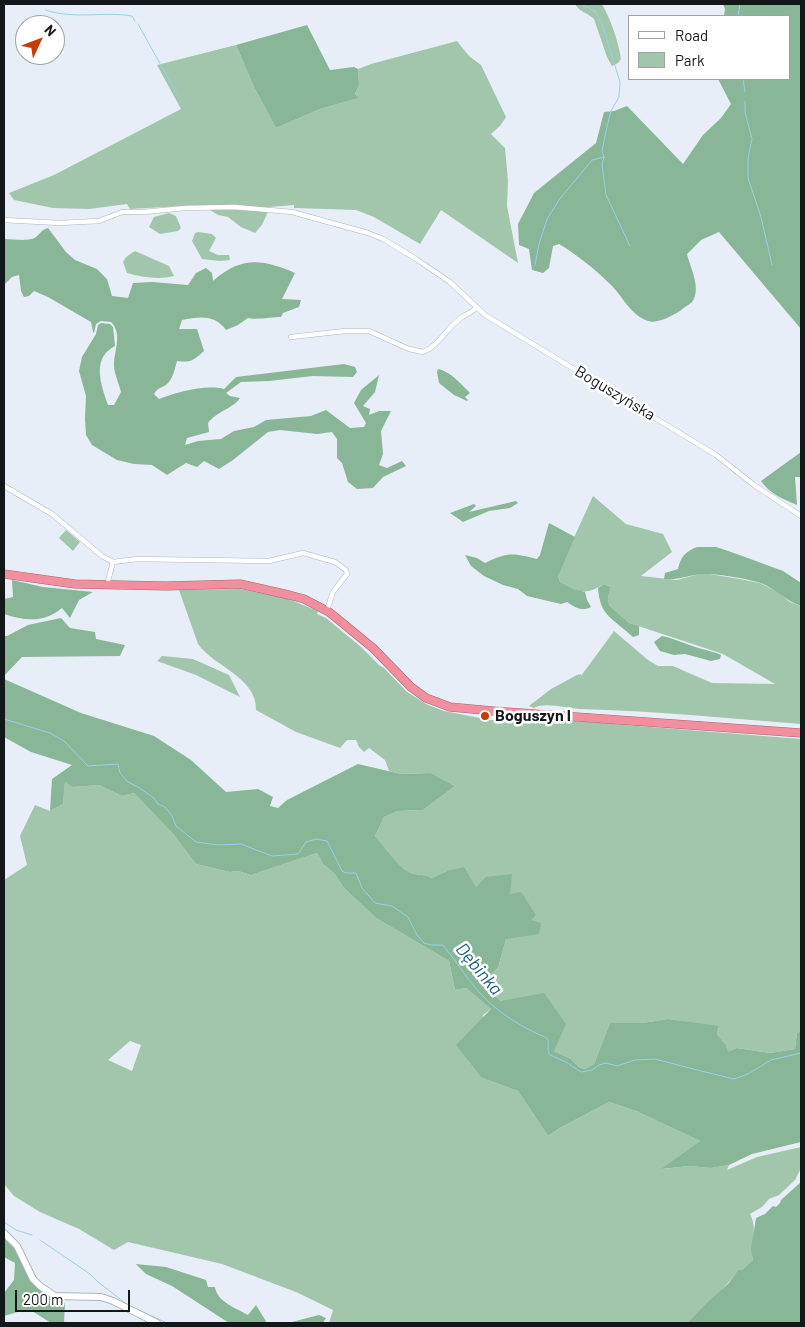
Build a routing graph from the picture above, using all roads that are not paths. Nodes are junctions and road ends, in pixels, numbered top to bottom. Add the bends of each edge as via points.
1 (4, 220) edge
2 (477, 306) junction
3 (291, 337) dead end
4 (4, 486) edge
5 (801, 516) edge
6 (113, 562) junction
7 (4, 574) edge
8 (107, 585) junction
9 (327, 610) junction
10 (801, 733) edge
11 (4, 1233) edge
12 (154, 1323) edge

1 - 2 street, Boguszyńska via 99,221 122,212 207,207 292,212 383,239 450,282
2 - 3 street via 423,352 369,331
2 - 5 street, Boguszyńska via 485,315 716,455
4 - 6 street via 52,514
6 - 8 street
6 - 9 street via 137,559 269,561 297,553 312,555 335,562 346,570
7 - 8 highway
8 - 9 highway via 240,584 304,599
9 - 10 highway via 373,648 411,688 443,705
11 - 12 street via 17,1246 34,1279 55,1296 88,1296 113,1301

